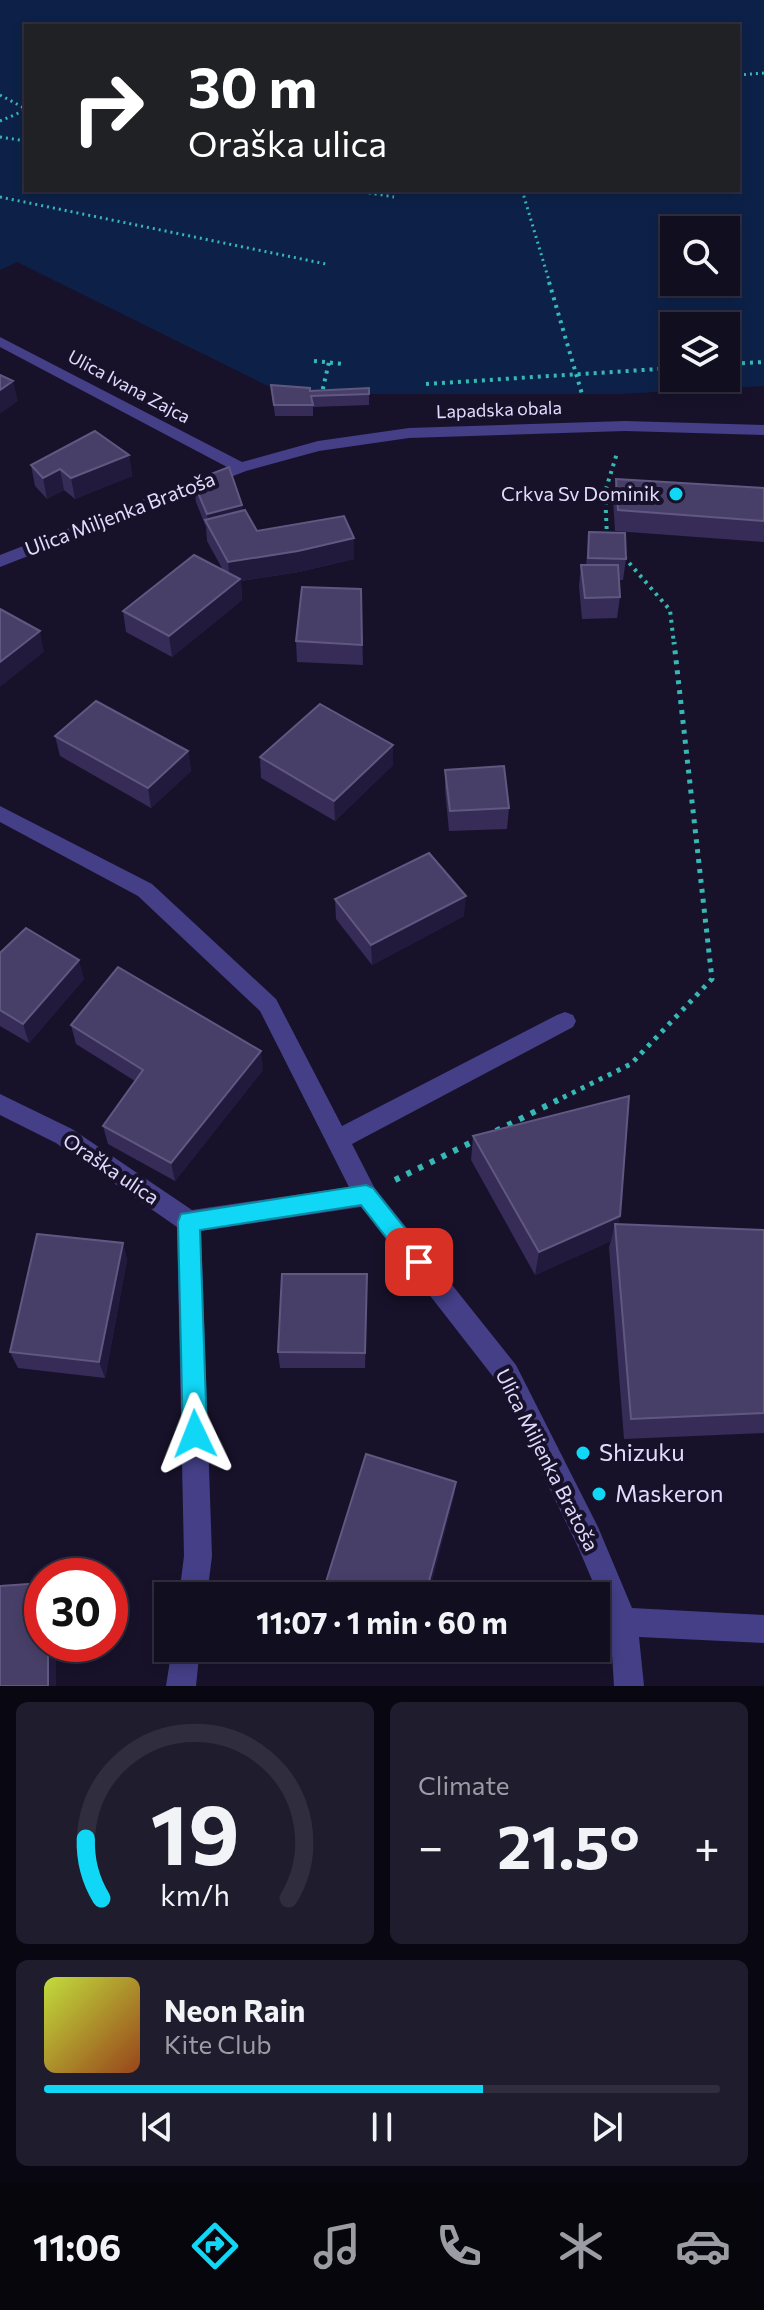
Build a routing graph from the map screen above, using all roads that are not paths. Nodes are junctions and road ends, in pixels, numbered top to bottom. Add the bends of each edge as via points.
1 (0, 341) edge
2 (764, 430) edge
3 (240, 468) junction
4 (0, 561) edge
5 (0, 813) edge
6 (565, 1021) dead end
7 (0, 1104) edge
8 (337, 1140) junction
9 (366, 1195) junction
10 (189, 1222) junction
11 (195, 1582) edge
12 (624, 1622) junction
13 (762, 1627) edge
14 (184, 1662) edge
15 (181, 1686) edge
16 (629, 1686) edge

1 - 3 street, Ulica Ivana Zajca
2 - 3 street, Lapadska obala via 625,426 409,433 318,446
3 - 4 street, Ulica Miljenka Bratoša
5 - 8 street, Ulica Miljenka Bratoša via 145,890 268,1005
6 - 8 street
7 - 10 street, Oraška ulica via 64,1136
8 - 9 street, Ulica Miljenka Bratoša
9 - 10 street
9 - 12 street, Ulica Miljenka Bratoša via 507,1374
10 - 11 street
12 - 13 street
12 - 16 street, Ulica Miljenka Bratoša
14 - 15 street

